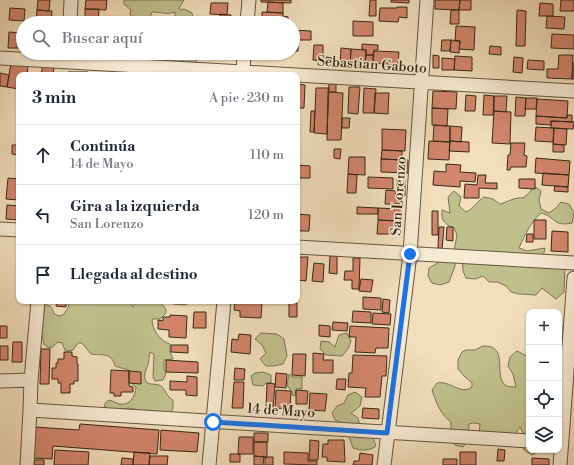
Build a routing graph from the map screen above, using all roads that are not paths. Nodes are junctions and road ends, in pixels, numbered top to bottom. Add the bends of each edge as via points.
1 (71, 0) edge
2 (249, 0) edge
3 (428, 0) edge
4 (70, 16) edge
5 (248, 16) edge
6 (0, 58) edge
7 (16, 58) edge
8 (101, 60) edge
9 (244, 60) edge
10 (232, 72) edge
11 (243, 72) edge
12 (300, 76) edge
13 (422, 83) junction
14 (574, 91) edge
15 (0, 229) edge
16 (16, 230) edge
17 (300, 247) edge
18 (410, 254) junction
19 (574, 263) edge
20 (574, 278) edge
21 (38, 304) edge
22 (224, 304) edge
23 (31, 380) junction
24 (0, 381) edge
25 (30, 410) junction
26 (213, 422) junction
27 (387, 433) junction
28 (526, 441) edge
29 (565, 443) edge
30 (27, 465) edge
31 (209, 465) edge
32 (384, 465) edge
33 (560, 465) edge

1 - 4 street
2 - 5 street
3 - 13 street, San Lorenzo
6 - 7 street, Sebastian Gaboto
8 - 10 street, Sebastian Gaboto
9 - 11 street
12 - 13 street, Sebastian Gaboto
13 - 14 street, Sebastian Gaboto
13 - 18 street, San Lorenzo
15 - 16 street
17 - 18 street
18 - 19 street
18 - 27 street, San Lorenzo
20 - 29 street
21 - 23 street
22 - 26 street
23 - 24 street
23 - 25 street
25 - 26 street, 14 de Mayo
25 - 30 street
26 - 27 street, 14 de Mayo
26 - 31 street
27 - 28 street, 14 de Mayo
27 - 32 street, San Lorenzo
29 - 33 street

